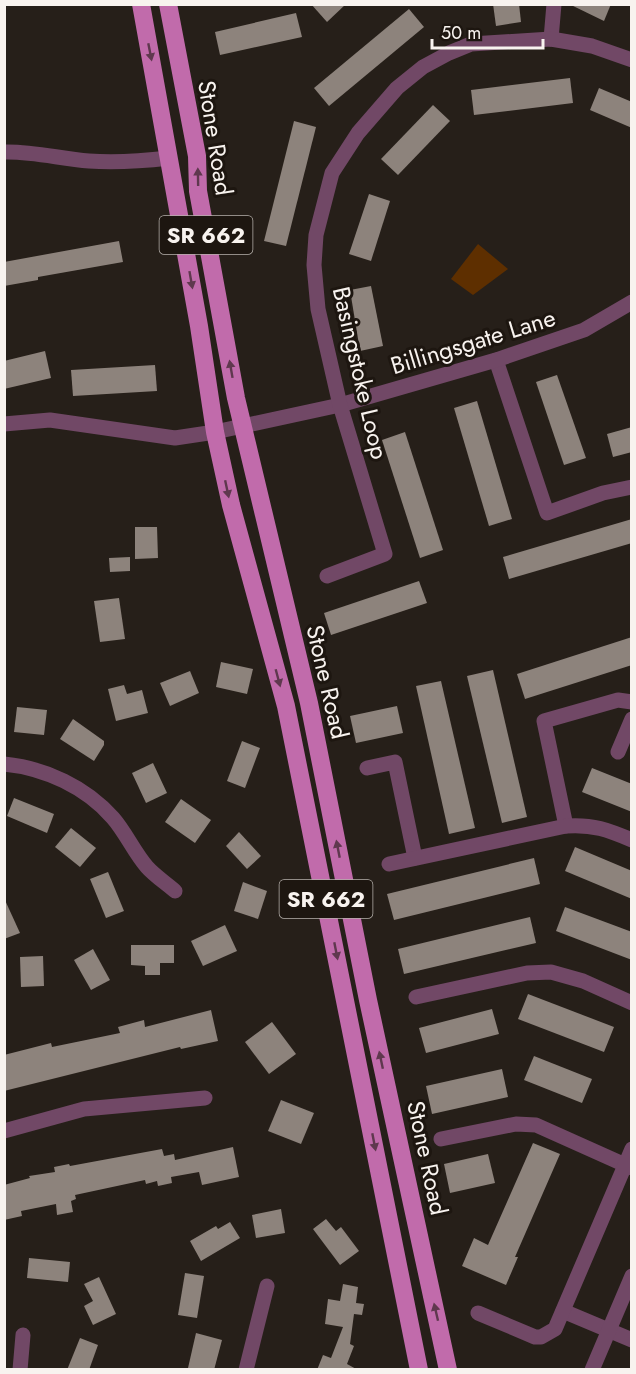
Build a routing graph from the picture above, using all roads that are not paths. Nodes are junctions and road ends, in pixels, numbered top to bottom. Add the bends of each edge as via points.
1 (141, 4) edge
2 (168, 4) edge
3 (554, 4) edge
4 (551, 39) junction
5 (632, 60) edge
6 (4, 152) edge
7 (170, 158) junction
8 (632, 302) edge
9 (496, 360) junction
10 (340, 405) junction
11 (4, 424) edge
12 (242, 426) junction
13 (215, 432) junction
14 (632, 487) edge
15 (327, 576) dead end
16 (632, 702) edge
17 (632, 719) edge
18 (618, 752) dead end
19 (4, 764) edge
20 (367, 768) dead end
21 (566, 826) junction
22 (632, 840) edge
23 (415, 858) junction
24 (389, 864) dead end
25 (175, 891) dead end
26 (416, 997) dead end
27 (632, 1003) edge
28 (205, 1098) dead end
29 (4, 1131) edge
30 (441, 1139) dead end
31 (632, 1149) edge
32 (628, 1166) edge
33 (632, 1276) edge
34 (267, 1286) dead end
35 (563, 1311) junction
36 (478, 1314) dead end
37 (609, 1330) junction
38 (23, 1335) dead end
39 (632, 1340) edge
40 (20, 1370) edge
41 (246, 1370) edge
42 (419, 1370) edge
43 (448, 1370) edge
44 (592, 1370) edge

1 -> 7 main road, Stone Road / SR 662
12 -> 2 main road, Stone Road / SR 662
3 - 4 street
4 - 5 street, Basingstoke Loop via 592,45
4 - 10 street, Basingstoke Loop via 471,44 423,67 375,112 332,173 316,235 314,265 318,309
6 - 7 street via 89,161
7 -> 13 main road, Stone Road / SR 662
8 - 9 street, Billingsgate Lane via 584,330
9 - 10 street, Billingsgate Lane
9 - 14 street via 547,513
10 - 12 street, Billingsgate Lane
10 - 15 street, Basingstoke Loop via 385,554
11 - 13 street, Billingsgate Lane via 50,420 175,438
12 - 13 street, Billingsgate Lane
43 -> 12 main road, Stone Road / SR 662 via 309,704
13 -> 42 main road, Stone Road / SR 662 via 286,706
16 - 21 street via 618,700 544,721
17 - 18 street
19 - 25 street via 55,776 87,795 112,816 147,867
20 - 23 street via 395,762
21 - 22 street via 604,829
21 - 23 street
23 - 24 street
26 - 27 street via 527,973 551,972 583,981
28 - 29 street via 84,1109
30 - 32 street via 516,1124 536,1125
31 - 32 street
32 - 35 street
33 - 37 street
34 - 41 street
35 - 36 street via 555,1329 541,1337
35 - 37 street
37 - 39 street
37 - 44 street
38 - 40 street

